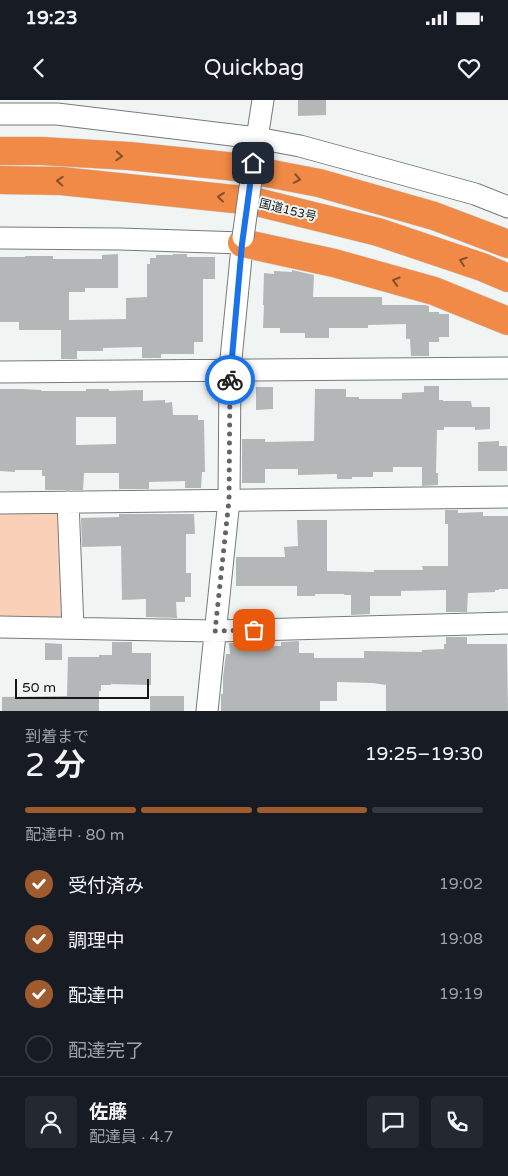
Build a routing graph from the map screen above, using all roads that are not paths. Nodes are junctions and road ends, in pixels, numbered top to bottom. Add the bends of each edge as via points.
1 (263, 100) edge
2 (57, 107) edge
3 (0, 114) edge
4 (256, 141) junction
5 (0, 151) edge
6 (0, 180) edge
7 (508, 191) edge
8 (485, 198) junction
9 (508, 207) edge
10 (0, 238) edge
11 (242, 240) junction
12 (508, 244) edge
13 (508, 278) edge
14 (508, 321) edge
15 (508, 368) edge
16 (230, 369) junction
17 (0, 372) edge
18 (508, 497) edge
19 (229, 500) junction
20 (68, 502) junction
21 (0, 503) edge
22 (508, 624) edge
23 (0, 627) edge
24 (73, 628) junction
25 (215, 631) junction
26 (207, 711) edge

1 - 4 street
2 - 3 street
2 - 4 street
4 - 8 street via 300,146
4 - 11 street, bridge
5 -> 12 highway via 129,156 236,167 319,183 434,216
13 -> 6 highway, 国道153号 via 378,232 252,201 61,181
7 - 8 street via 496,190
8 - 9 street
10 - 11 street
14 -> 11 highway via 434,291
11 - 16 street
15 - 16 street
16 - 17 street
16 - 19 street
18 - 19 street
19 - 20 street
19 - 25 street
20 - 21 street
20 - 24 street
22 - 25 street
23 - 24 street
24 - 25 street
25 - 26 street

